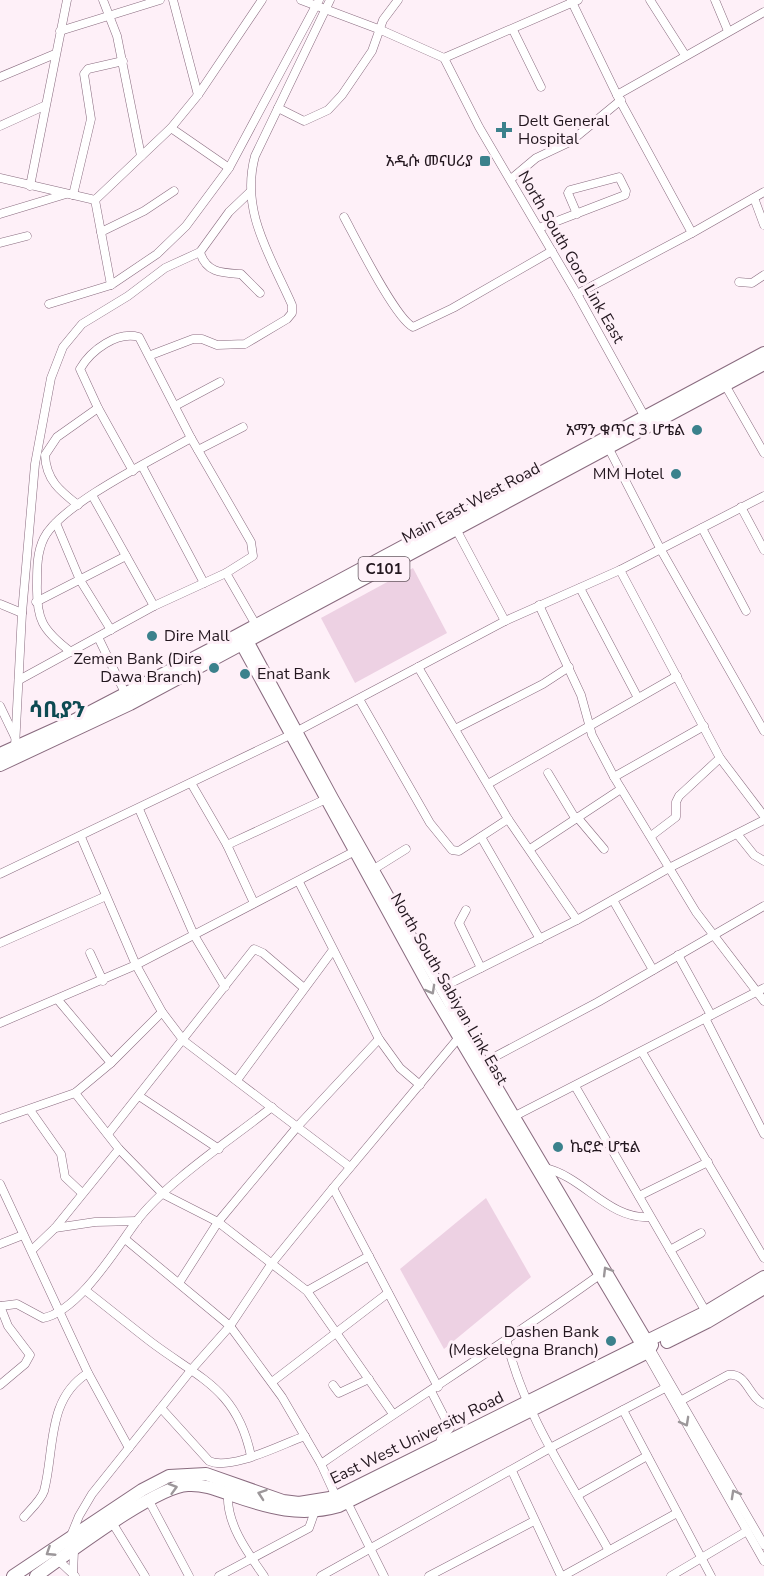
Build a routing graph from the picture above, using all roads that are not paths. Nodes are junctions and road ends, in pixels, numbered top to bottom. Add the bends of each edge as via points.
1 (67, 0) edge
2 (103, 0) edge
3 (160, 0) edge
4 (173, 0) edge
5 (262, 0) edge
6 (301, 0) edge
7 (330, 0) edge
8 (398, 0) edge
9 (650, 0) edge
10 (715, 0) edge
11 (574, 1) edge
12 (317, 3) edge
13 (326, 9) junction
14 (764, 12) edge
15 (110, 14) junction
16 (381, 30) junction
17 (513, 30) junction
18 (60, 31) junction
19 (728, 31) junction
20 (55, 54) junction
21 (685, 55) junction
22 (444, 58) junction
23 (123, 61) junction
24 (0, 77) edge
25 (541, 87) dead end
26 (198, 95) junction
27 (619, 98) junction
28 (44, 106) junction
29 (278, 108) junction
30 (0, 126) edge
31 (171, 128) junction
32 (141, 156) junction
33 (229, 168) junction
34 (0, 178) edge
35 (512, 179) junction
36 (30, 186) junction
37 (174, 191) dead end
38 (250, 192) junction
39 (764, 192) edge
40 (70, 194) junction
41 (754, 198) junction
42 (95, 200) junction
43 (0, 214) edge
44 (577, 214) junction
45 (344, 218) dead end
46 (764, 225) edge
47 (539, 228) junction
48 (101, 232) junction
49 (692, 233) junction
50 (27, 236) dead end
51 (0, 243) edge
52 (552, 251) junction
53 (200, 252) junction
54 (764, 275) edge
55 (739, 282) dead end
56 (111, 285) junction
57 (260, 293) dead end
58 (577, 294) junction
59 (49, 304) dead end
60 (764, 353) edge
61 (151, 356) junction
62 (764, 364) edge
63 (723, 381) junction
64 (220, 382) dead end
65 (175, 406) junction
66 (98, 408) junction
67 (647, 421) junction
68 (243, 427) dead end
69 (191, 438) junction
70 (606, 443) junction
71 (198, 450) junction
72 (764, 453) edge
73 (142, 466) junction
74 (133, 471) junction
75 (92, 495) junction
76 (764, 496) edge
77 (78, 505) junction
78 (741, 507) junction
79 (466, 518) junction
80 (56, 523) junction
81 (702, 528) junction
82 (456, 529) junction
83 (424, 541) junction
84 (661, 550) junction
85 (764, 550) edge
86 (126, 556) junction
87 (620, 570) junction
88 (226, 573) junction
89 (80, 579) junction
90 (204, 583) junction
91 (580, 588) junction
92 (36, 602) junction
93 (0, 604) edge
94 (539, 605) junction
95 (154, 606) junction
96 (746, 611) dead end
97 (22, 613) junction
98 (285, 614) junction
99 (505, 621) junction
100 (256, 625) junction
101 (111, 630) junction
102 (98, 637) junction
103 (242, 639) junction
104 (71, 652) junction
105 (418, 667) junction
106 (569, 667) junction
107 (677, 676) junction
108 (19, 680) junction
109 (638, 698) junction
110 (128, 699) junction
111 (359, 699) junction
112 (0, 706) edge
113 (589, 724) junction
114 (705, 726) junction
115 (455, 729) junction
116 (764, 731) edge
117 (292, 733) junction
118 (15, 743) junction
119 (0, 754) edge
120 (720, 758) junction
121 (0, 765) edge
122 (548, 772) dead end
123 (614, 777) junction
124 (191, 783) junction
125 (488, 784) junction
126 (621, 789) junction
127 (324, 800) junction
128 (139, 809) junction
129 (576, 817) junction
130 (764, 818) edge
131 (508, 819) junction
132 (738, 835) junction
133 (651, 836) junction
134 (81, 837) junction
135 (481, 837) junction
136 (227, 845) junction
137 (358, 849) junction
138 (406, 849) dead end
139 (530, 849) junction
140 (604, 849) dead end
141 (764, 861) edge
142 (669, 868) junction
143 (374, 869) junction
144 (0, 874) edge
145 (299, 882) junction
146 (104, 897) junction
147 (613, 900) junction
148 (254, 903) junction
149 (764, 906) edge
150 (466, 910) dead end
151 (578, 920) junction
152 (713, 934) junction
153 (194, 935) junction
154 (540, 939) junction
155 (0, 944) edge
156 (333, 951) junction
157 (90, 953) dead end
158 (678, 955) junction
159 (136, 966) junction
160 (481, 968) junction
161 (653, 970) junction
162 (103, 981) junction
163 (225, 987) junction
164 (304, 987) junction
165 (441, 988) junction
166 (761, 989) edge
167 (58, 1000) junction
168 (764, 1001) edge
169 (162, 1012) junction
170 (708, 1017) junction
171 (0, 1023) edge
172 (462, 1034) junction
173 (379, 1039) junction
174 (184, 1041) junction
175 (642, 1052) junction
176 (483, 1063) junction
177 (111, 1064) junction
178 (237, 1080) junction
179 (420, 1085) junction
180 (575, 1086) junction
181 (75, 1093) junction
182 (139, 1096) junction
183 (272, 1107) junction
184 (30, 1110) junction
185 (515, 1116) junction
186 (0, 1119) edge
187 (297, 1126) junction
188 (108, 1134) junction
189 (764, 1134) edge
190 (526, 1144) junction
191 (119, 1149) junction
192 (219, 1149) junction
193 (708, 1162) junction
194 (350, 1167) junction
195 (545, 1168) junction
196 (0, 1184) edge
197 (333, 1188) junction
198 (82, 1193) junction
199 (163, 1194) junction
200 (639, 1196) junction
201 (650, 1217) junction
202 (137, 1221) junction
203 (218, 1222) junction
204 (55, 1228) junction
205 (701, 1233) dead end
206 (23, 1235) junction
207 (125, 1239) junction
208 (0, 1244) edge
209 (32, 1250) junction
210 (670, 1250) junction
211 (369, 1256) junction
212 (764, 1258) edge
213 (272, 1263) junction
214 (598, 1276) junction
215 (764, 1277) edge
216 (179, 1283) junction
217 (764, 1288) edge
218 (85, 1290) junction
219 (307, 1291) junction
220 (388, 1293) junction
221 (0, 1306) edge
222 (58, 1311) junction
223 (706, 1312) junction
224 (230, 1326) junction
225 (338, 1333) junction
226 (507, 1342) junction
227 (646, 1346) junction
228 (192, 1369) junction
229 (88, 1373) junction
230 (369, 1379) junction
231 (272, 1382) junction
232 (0, 1385) edge
233 (333, 1385) dead end
234 (665, 1388) junction
235 (434, 1389) junction
236 (682, 1400) junction
237 (764, 1404) edge
238 (529, 1406) junction
239 (161, 1408) junction
240 (623, 1410) junction
241 (393, 1414) junction
242 (304, 1436) junction
243 (440, 1445) junction
244 (552, 1447) junction
245 (129, 1448) junction
246 (251, 1456) junction
247 (647, 1456) junction
248 (321, 1464) junction
249 (512, 1471) junction
250 (228, 1494) junction
251 (145, 1495) junction
252 (578, 1495) junction
253 (341, 1502) junction
254 (315, 1511) junction
255 (677, 1513) junction
256 (24, 1517) dead end
257 (534, 1521) junction
258 (113, 1524) junction
259 (755, 1534) edge
260 (71, 1545) junction
261 (764, 1545) edge
262 (370, 1548) junction
263 (608, 1549) junction
264 (701, 1557) junction
265 (251, 1558) junction
266 (58, 1560) junction
267 (764, 1561) edge
268 (74, 1575) edge
269 (325, 1575) edge
270 (13, 1576) edge
271 (36, 1576) edge
272 (145, 1576) edge
273 (189, 1576) edge
274 (219, 1576) edge
275 (264, 1576) edge
276 (384, 1576) edge
277 (429, 1576) edge
278 (562, 1576) edge
279 (671, 1576) edge
280 (711, 1576) edge

1 - 18 street
2 - 15 street
3 - 15 street
4 - 26 street
5 - 26 street
6 - 12 street
7 - 13 street
8 - 16 street via 387,13
9 - 21 street
10 - 19 street
11 - 17 street
11 - 27 street
12 - 13 street
12 - 33 street
13 - 16 street
13 - 29 street
14 - 19 street
15 - 18 street
15 - 23 street
16 - 22 street
16 - 29 street via 372,51 331,108 304,121
17 - 22 street
17 - 25 street
18 - 20 street
19 - 21 street
20 - 24 street
20 - 28 street
21 - 27 street
22 - 35 street, North South Goro Link East via 479,127
23 - 32 street
23 - 40 street via 88,69 84,74 91,119
26 - 31 street
27 - 35 street via 570,142 536,158
27 - 49 street
28 - 30 street
28 - 36 street
29 - 38 street via 255,156
31 - 32 street
31 - 33 street
32 - 42 street
33 - 56 street via 173,241
34 - 36 street
35 - 47 street, North South Goro Link East
36 - 40 street
37 - 48 street via 144,212
38 - 53 street via 229,212
38 - 61 street via 255,225 292,304 292,313 246,344 233,346 193,339
39 - 41 street
40 - 42 street
40 - 43 street
41 - 46 street
41 - 49 street
42 - 48 street
44 - 44 street via 570,190 618,177 626,194
44 - 47 street
45 - 52 street via 383,287 413,327
47 - 52 street, North South Goro Link East
48 - 56 street
49 - 58 street
50 - 51 street
52 - 58 street, North South Goro Link East
53 - 57 street via 210,268 218,273 243,274
53 - 97 street via 165,268 82,324 63,347 51,378 35,464
54 - 55 street via 752,283
56 - 59 street
58 - 67 street, North South Goro Link East
60 - 63 main road, Main East West Road / C101
61 - 65 street
61 - 66 street via 139,337 130,334 106,344 84,363 80,369
62 - 63 main road, Main East West Road / C101
63 - 67 main road, Main East West Road / C101
63 - 72 street
64 - 65 street
65 - 69 street
66 - 74 street
66 - 77 street via 57,437 45,455 55,486
67 - 70 main road, Main East West Road / C101
68 - 71 street
69 - 71 street
69 - 73 street
70 - 79 main road, Main East West Road / C101
70 - 84 street
71 - 88 street via 253,549 250,560
73 - 74 street
73 - 90 street
74 - 75 street
75 - 77 street
75 - 86 street
76 - 78 street
77 - 80 street
78 - 81 street
78 - 85 street
79 - 82 main road, Main East West Road / C101
79 - 83 main road, Main East West Road / C101
80 - 89 street
80 - 92 street via 44,536 40,548
81 - 84 street
81 - 96 street
82 - 83 main road, Main East West Road / C101
82 - 99 street
83 - 98 main road, Main East West Road / C101
84 - 87 street
84 - 116 street
86 - 89 street
86 - 95 street
87 - 91 street
87 - 107 street
88 - 90 street
88 - 100 street
89 - 92 street
89 - 101 street
90 - 95 street
91 - 94 street
91 - 109 street
92 - 104 street via 43,626
93 - 97 street
94 - 99 street
94 - 106 street
95 - 101 street
97 - 108 street
98 - 100 main road, Main East West Road / C101
98 - 103 main road, Main East West Road / C101
99 - 105 street
100 - 103 main road, Main East West Road / C101
101 - 102 street
102 - 104 street
102 - 110 street
103 - 110 main road, Main East West Road / C101
103 - 117 main road, North South Sabiyan Link East
104 - 108 street
105 - 111 street
105 - 115 street
106 - 113 street
106 - 115 street
107 - 109 street
107 - 114 street
108 - 118 street
109 - 113 street
110 - 118 main road, Main East West Road / C101
110 - 121 main road, Main East West Road / C101
111 - 117 street
111 - 135 street via 447,846 456,852
112 - 118 street
113 - 123 street
113 - 125 street
114 - 120 street
114 - 123 street
115 - 125 street
117 - 124 street
117 - 127 main road, North South Sabiyan Link East
117 - 137 main road, North South Sabiyan Link East
118 - 119 main road, Main East West Road / C101
120 - 130 street
120 - 133 street via 679,796 676,817
122 - 129 street
123 - 126 street
124 - 128 street
124 - 136 street
125 - 131 street
126 - 129 street
126 - 133 street
127 - 136 street
127 - 137 main road, North South Sabiyan Link East
128 - 134 street
128 - 153 street
129 - 139 street
129 - 140 street
130 - 132 street
131 - 135 street
131 - 139 street
132 - 141 street
132 - 142 street
133 - 142 street
134 - 144 street
134 - 146 street
135 - 154 street
136 - 148 street
137 - 143 main road, North South Sabiyan Link East
137 - 145 street
137 -> 172 main road, North South Sabiyan Link East
138 - 143 street
139 - 151 street
142 - 147 street
142 - 152 street
143 - 165 main road, North South Sabiyan Link East
145 - 148 street
145 - 156 street
146 - 155 street
146 - 159 street
147 - 151 street
147 - 161 street
148 - 153 street
149 - 152 street
150 - 160 street via 459,923
151 - 154 street
152 - 158 street
152 - 166 street
153 - 159 street
153 - 163 street
154 - 160 street
156 - 164 street
156 - 173 street
157 - 162 street
158 - 161 street
158 - 170 street
159 - 162 street
159 - 169 street
160 - 165 street
161 - 176 street
162 - 167 street
163 - 164 street via 254,949
163 - 174 street
164 - 178 street
165 - 172 main road, North South Sabiyan Link East
166 - 168 street
166 - 170 street
167 - 171 street
167 - 177 street
169 - 174 street
169 - 177 street
170 - 175 street
170 - 189 street
172 - 176 main road, North South Sabiyan Link East
172 - 179 street
172 - 190 main road, North South Sabiyan Link East
173 - 179 street via 400,1068
173 - 187 street
174 - 178 street
174 - 182 street
175 - 180 street
175 - 193 street
176 - 185 main road, North South Sabiyan Link East
177 - 181 street
178 - 183 street
179 - 194 street
180 - 185 street
180 - 200 street
181 - 184 street
181 - 188 street
182 - 188 street
182 - 192 street
183 - 187 street
183 - 192 street
184 - 186 street
184 - 198 street via 61,1154 65,1177
185 - 190 main road, North South Sabiyan Link East
187 - 194 street
187 - 203 street
188 - 191 street
190 - 195 main road, North South Sabiyan Link East
190 - 214 main road, North South Sabiyan Link East
191 - 198 street
191 - 199 street
192 - 199 street
193 - 200 street
193 - 212 street
194 - 197 street
195 - 201 street via 567,1175 620,1212 637,1218
227 -> 195 main road, North South Sabiyan Link East
196 - 206 street
197 - 211 street
197 - 213 street
198 - 204 street
199 - 202 street
199 - 203 street
200 - 201 street
201 - 210 street
202 - 204 street
202 - 207 street
203 - 213 street
203 - 216 street
204 - 209 street
205 - 210 street
206 - 208 street
206 - 209 street
207 - 216 street
207 - 218 street
209 - 222 street
210 - 223 street
211 - 219 street
211 - 220 street
213 - 219 street
213 - 224 street
214 - 226 street
214 - 227 main road, North South Sabiyan Link East
215 - 223 main road, East West University Road
216 - 224 street
217 - 227 main road, East West University Road via 708,1322
218 - 222 street
218 - 228 street
219 - 225 street
220 - 225 street
220 - 235 street
221 - 222 street via 17,1304 43,1318
221 - 232 street via 8,1326 30,1355
222 - 229 street
223 - 227 main road, East West University Road
224 - 228 street
224 - 231 street
225 - 230 street
225 - 231 street
226 - 235 street
226 - 238 street
227 - 234 street, North South Sabiyan Link East
227 - 236 street, North South Sabiyan Link East
227 - 238 main road, East West University Road
228 - 239 street
228 - 246 street via 216,1388 239,1418
229 - 245 street
229 - 256 street via 73,1382 63,1399 54,1424 44,1492
230 - 233 street via 339,1393
230 - 241 street
231 - 242 street
234 - 240 street
234 -> 259 street, North South Sabiyan Link East
235 - 241 street
235 - 243 street via 450,1428
236 - 237 street via 735,1374
259 -> 236 street, North South Sabiyan Link East
238 - 243 main road, East West University Road
238 - 244 street
238 - 253 main road, East West University Road
239 - 245 street
239 - 246 street via 209,1461 228,1463
240 - 244 street
240 - 247 street
241 - 248 street
242 - 246 street
242 - 248 street
243 - 253 main road, East West University Road
244 - 249 street
244 - 252 street
245 - 260 street via 86,1504
247 - 252 street
247 - 255 street
248 - 253 street
249 - 257 street
249 - 262 street
251 -> 250 main road, East West University Road via 188,1485
250 - 254 main road, East West University Road via 288,1512
250 - 265 street via 228,1514
253 -> 251 main road, East West University Road via 283,1501 206,1474 169,1476
251 - 258 main road, East West University Road
251 - 260 main road, East West University Road
251 - 273 street
252 - 263 street
253 - 254 main road, East West University Road
253 - 262 street
254 - 265 street via 309,1528
255 - 263 street
255 - 264 street
257 - 277 street
257 - 278 street
258 - 260 main road, East West University Road
258 - 272 street
259 - 261 street, North South Sabiyan Link East
259 - 264 street
259 - 267 street, North South Sabiyan Link East
260 - 266 main road, East West University Road
260 - 268 street
260 -> 270 main road, East West University Road
262 - 269 street
262 - 276 street
263 - 278 street
264 - 279 street
264 - 280 street
265 - 274 street
265 - 275 street
266 - 268 street
266 - 271 main road, East West University Road

